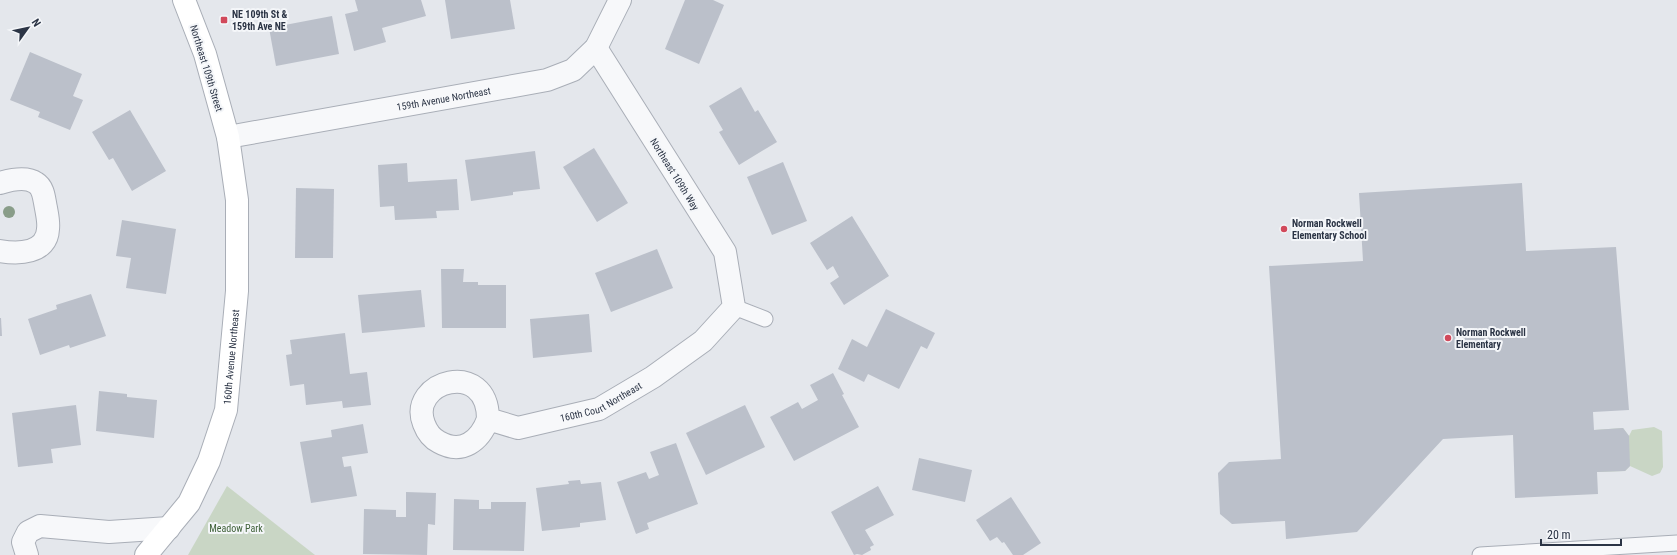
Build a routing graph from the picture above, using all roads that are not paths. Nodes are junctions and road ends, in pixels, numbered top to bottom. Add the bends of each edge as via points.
1 (184, 0) edge
2 (620, 0) edge
3 (596, 48) junction
4 (228, 137) junction
5 (0, 183) edge
6 (0, 251) edge
7 (734, 307) junction
8 (765, 319) dead end
9 (488, 419) dead end
10 (169, 528) junction
11 (1677, 543) edge
12 (27, 555) edge
13 (146, 555) edge
14 (1480, 555) edge

1 - 4 street, Northeast 109th Street via 205,54
2 - 3 street, 159th Avenue Northeast
3 - 4 street, 159th Avenue Northeast via 573,70 547,80
3 - 7 street, Northeast 109th Way via 724,252
4 - 10 street, 160th Avenue Northeast via 237,200 237,292 226,410 209,461 189,503
5 - 6 street via 19,180 36,182 44,195 49,228 45,240 34,250 12,253
7 - 8 lane
7 - 9 street, 160th Court Northeast via 703,341 653,377 599,410 518,428
10 - 12 street via 109,532 40,526 28,532 23,542
10 - 13 street, 160th Avenue Northeast
11 - 14 lane

